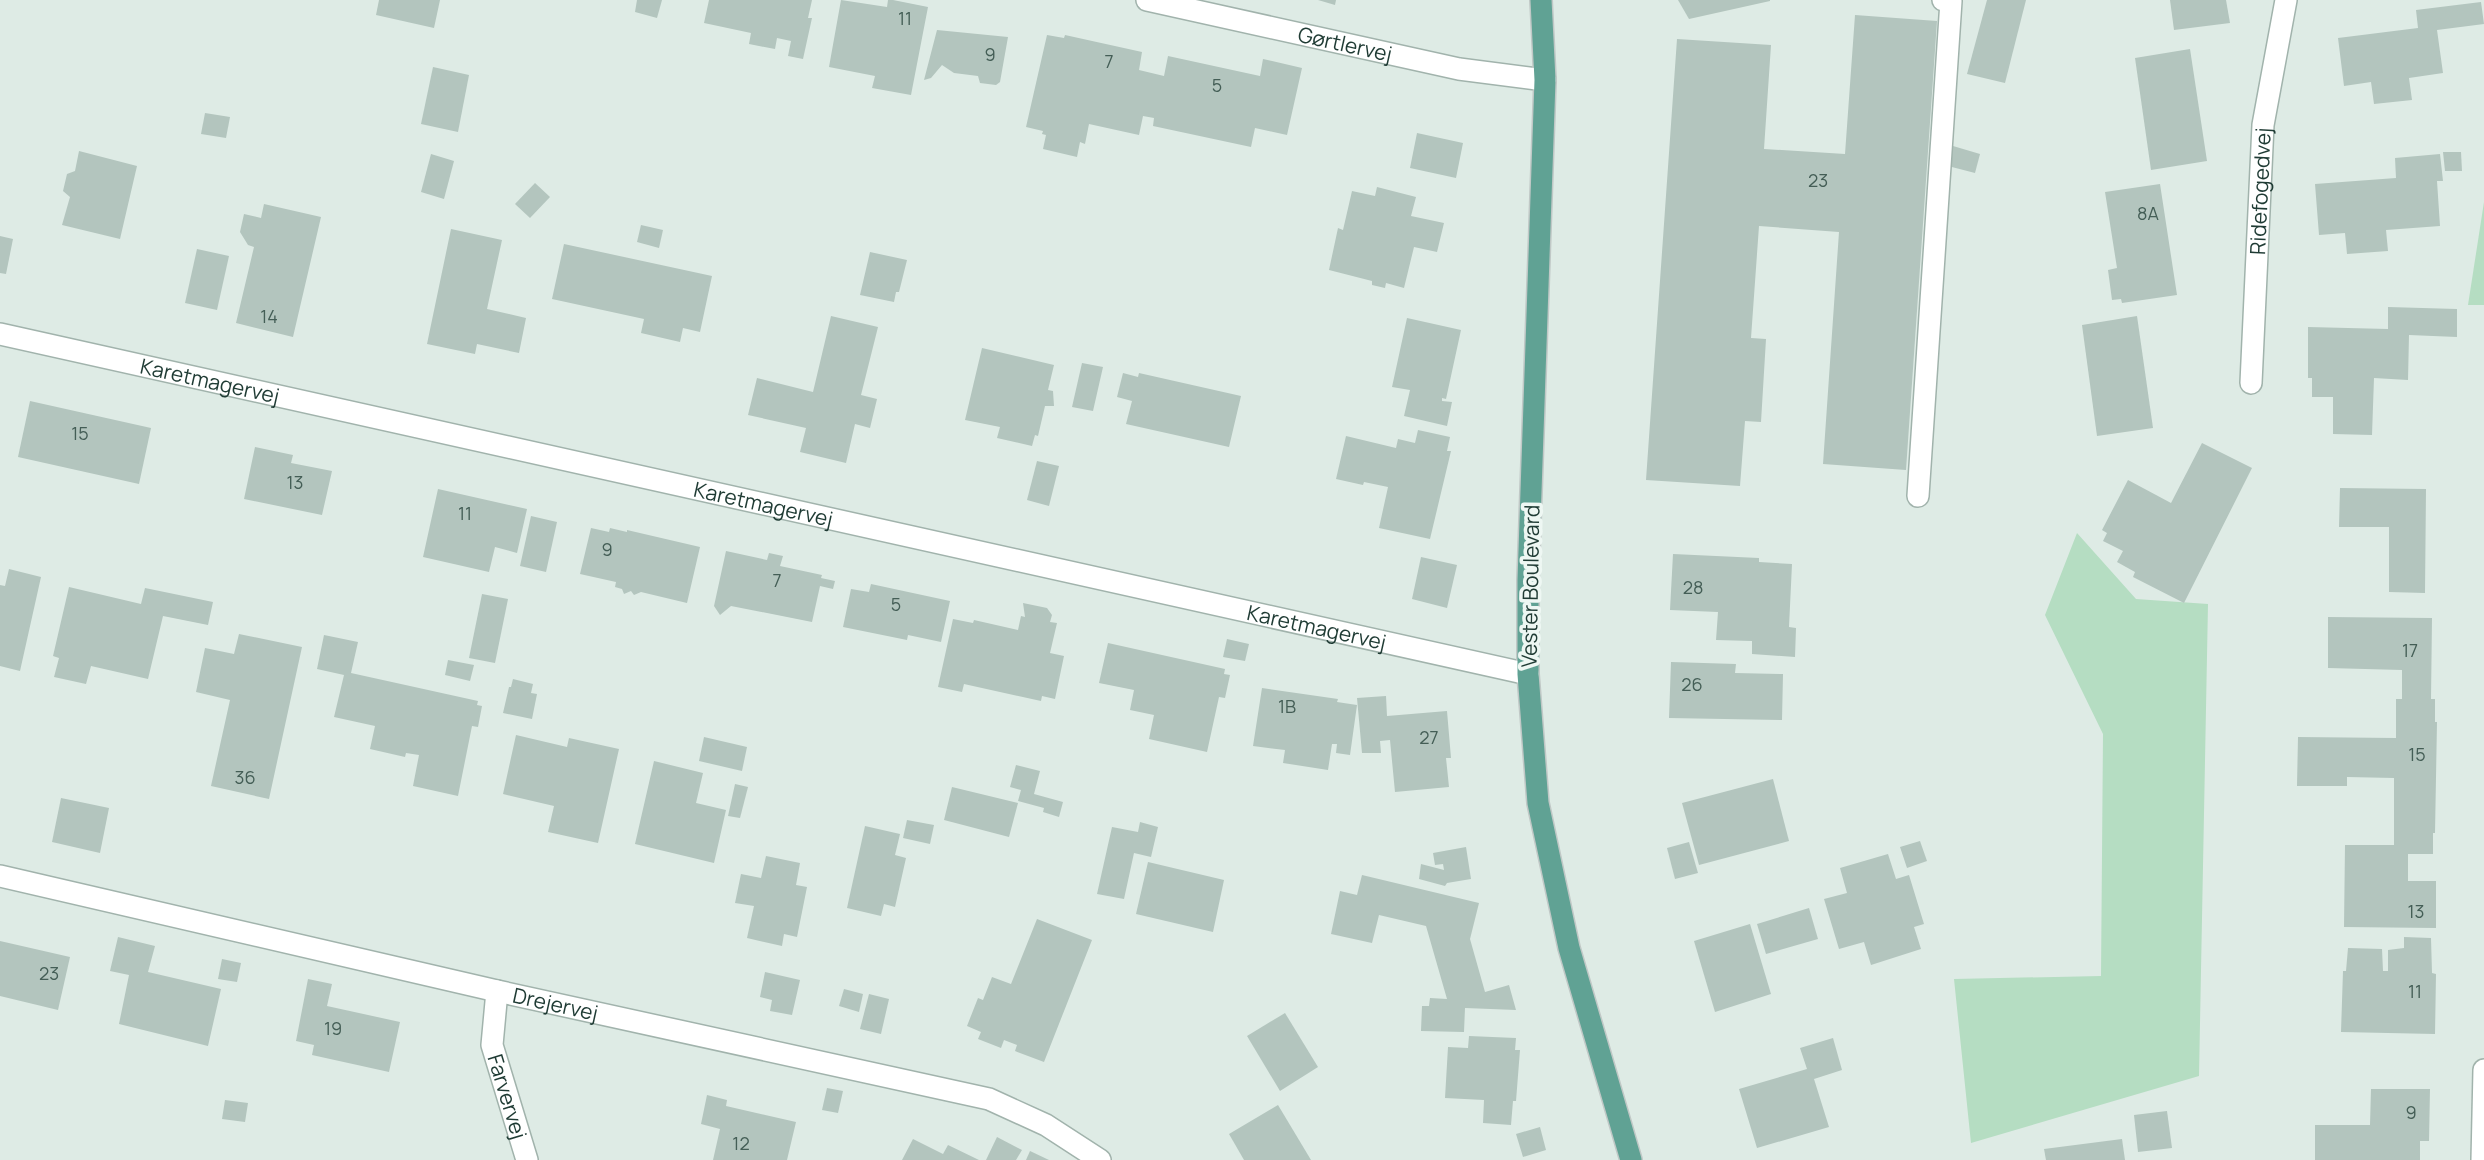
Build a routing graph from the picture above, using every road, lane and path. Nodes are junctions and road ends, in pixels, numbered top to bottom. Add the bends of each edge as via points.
1 (1147, 0) edge
2 (1541, 0) edge
3 (1943, 0) edge
4 (2286, 0) edge
5 (1545, 80) junction
6 (0, 334) edge
7 (2251, 383) dead end
8 (1918, 496) dead end
9 (1528, 674) junction
10 (0, 876) edge
11 (497, 991) junction
12 (2484, 1070) edge
13 (527, 1160) edge
14 (1100, 1160) edge
15 (1631, 1160) edge
16 (2482, 1160) edge

1 - 5 street, Gørtlervej via 1459,69
2 - 5 main road, Vester Boulevard
3 - 8 street via 1951,1
4 - 7 street, Ridefogedvej via 2263,125
5 - 9 main road, Vester Boulevard
6 - 9 street, Karetmagervej
9 - 15 main road, Vester Boulevard via 1538,803 1569,948
10 - 11 street, Drejervej
11 - 13 street, Farvervej via 492,1045
11 - 14 street, Drejervej via 989,1099 1046,1125
12 - 16 street

